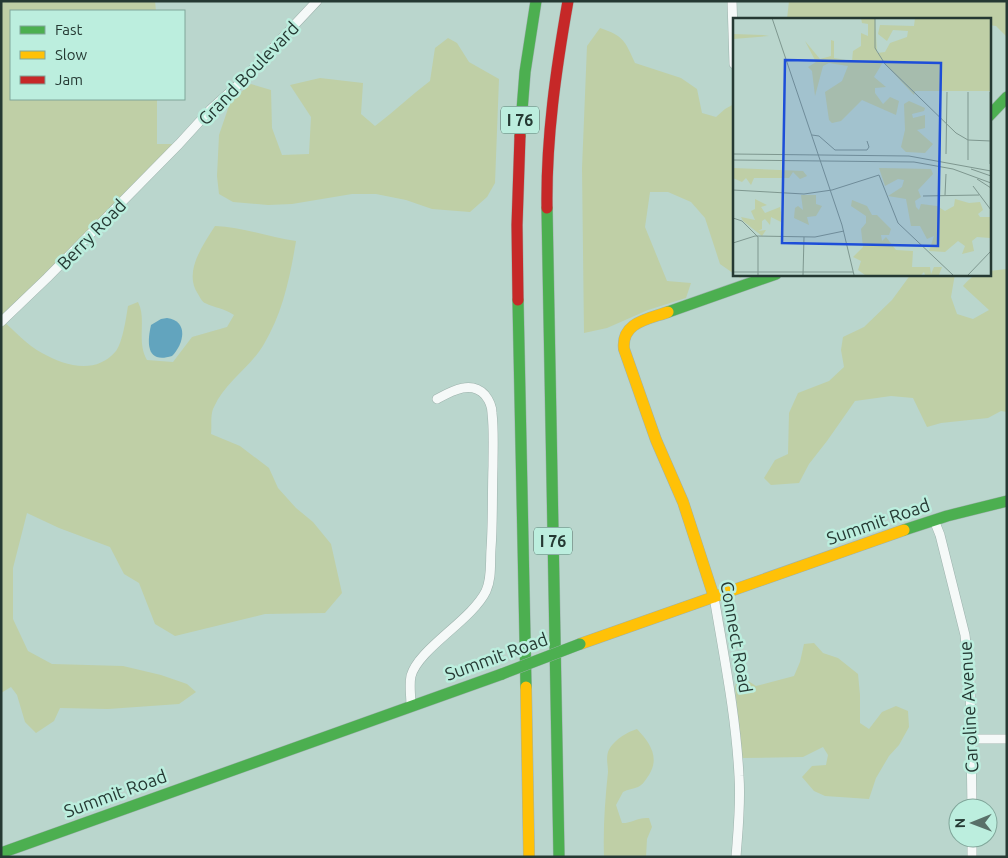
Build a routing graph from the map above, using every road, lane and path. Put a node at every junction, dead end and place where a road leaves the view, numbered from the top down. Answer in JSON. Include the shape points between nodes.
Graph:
{"nodes":[{"id":1,"x":317,"y":1,"type":"edge"},
{"id":2,"x":536,"y":1,"type":"edge"},
{"id":3,"x":568,"y":1,"type":"edge"},
{"id":4,"x":732,"y":1,"type":"edge"},
{"id":5,"x":733,"y":32,"type":"edge"},
{"id":6,"x":1007,"y":97,"type":"edge"},
{"id":7,"x":990,"y":115,"type":"edge"},
{"id":8,"x":179,"y":144,"type":"joint"},
{"id":9,"x":773,"y":275,"type":"edge"},
{"id":10,"x":1,"y":322,"type":"edge"},
{"id":11,"x":437,"y":399,"type":"dead end"},
{"id":12,"x":1007,"y":501,"type":"edge"},
{"id":13,"x":934,"y":520,"type":"junction"},
{"id":14,"x":714,"y":597,"type":"junction"},
{"id":15,"x":411,"y":706,"type":"junction"},
{"id":16,"x":972,"y":739,"type":"junction"},
{"id":17,"x":1007,"y":739,"type":"edge"},
{"id":18,"x":972,"y":798,"type":"edge"},
{"id":19,"x":1,"y":853,"type":"edge"},
{"id":20,"x":529,"y":857,"type":"edge"},
{"id":21,"x":559,"y":857,"type":"edge"},
{"id":22,"x":736,"y":857,"type":"edge"}],
"edges":[{"from":1,"to":8,"type":"street","name":"Grand Boulevard"},
{"from":2,"to":20,"type":"main road","number":"I 76","via":[[521,113],[517,241]]},
{"from":3,"to":21,"type":"main road","number":"I 76","via":[[552,110],[548,194]]},
{"from":4,"to":5,"type":"street"},
{"from":6,"to":7,"type":"main road"},
{"from":8,"to":10,"type":"street","name":"Berry Road"},
{"from":9,"to":14,"type":"main road","name":"Connect Road","via":[[632,325],[625,333],[624,349],[656,440],[683,502]]},
{"from":11,"to":15,"type":"street","via":[[460,388],[471,387],[479,390],[490,402],[493,435],[490,579],[475,608],[415,667],[411,681]]},
{"from":12,"to":13,"type":"main road","name":"Summit Road"},
{"from":13,"to":14,"type":"main road","name":"Summit Road"},
{"from":13,"to":16,"type":"street","name":"Caroline Avenue","via":[[965,636]]},
{"from":14,"to":15,"type":"main road","name":"Summit Road","bridge":true},
{"from":14,"to":22,"type":"street","name":"Connect Road","via":[[739,776]]},
{"from":15,"to":19,"type":"main road","name":"Summit Road"},
{"from":16,"to":17,"type":"street"},
{"from":16,"to":18,"type":"street","name":"Caroline Avenue"}]}
